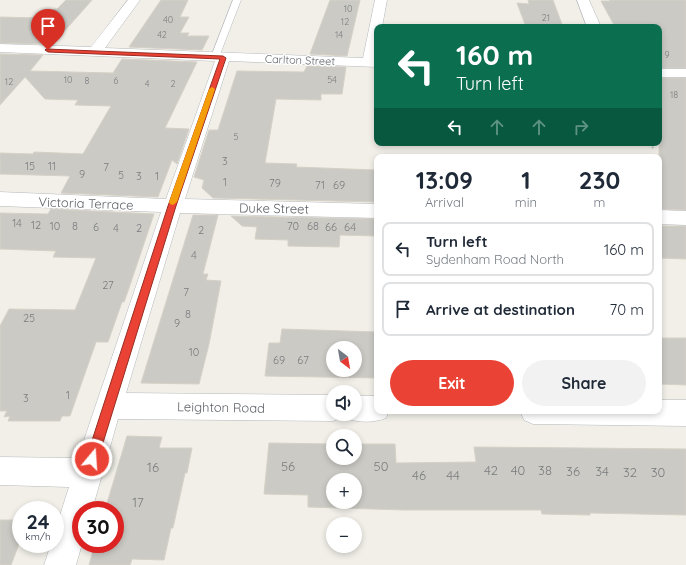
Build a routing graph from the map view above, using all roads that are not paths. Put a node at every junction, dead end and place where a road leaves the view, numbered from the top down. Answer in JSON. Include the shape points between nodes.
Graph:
{"nodes":[{"id":1,"x":134,"y":0,"type":"edge"},
{"id":2,"x":237,"y":0,"type":"edge"},
{"id":3,"x":381,"y":0,"type":"edge"},
{"id":4,"x":583,"y":0,"type":"edge"},
{"id":5,"x":378,"y":24,"type":"edge"},
{"id":6,"x":593,"y":24,"type":"edge"},
{"id":7,"x":0,"y":48,"type":"edge"},
{"id":8,"x":95,"y":52,"type":"junction"},
{"id":9,"x":219,"y":57,"type":"junction"},
{"id":10,"x":373,"y":63,"type":"edge"},
{"id":11,"x":662,"y":73,"type":"edge"},
{"id":12,"x":686,"y":74,"type":"edge"},
{"id":13,"x":0,"y":199,"type":"edge"},
{"id":14,"x":172,"y":206,"type":"junction"},
{"id":15,"x":374,"y":211,"type":"edge"},
{"id":16,"x":662,"y":217,"type":"edge"},
{"id":17,"x":686,"y":218,"type":"edge"},
{"id":18,"x":109,"y":406,"type":"junction"},
{"id":19,"x":326,"y":408,"type":"edge"},
{"id":20,"x":362,"y":409,"type":"edge"},
{"id":21,"x":374,"y":409,"type":"edge"},
{"id":22,"x":662,"y":413,"type":"edge"},
{"id":23,"x":686,"y":413,"type":"edge"},
{"id":24,"x":0,"y":471,"type":"edge"},
{"id":25,"x":88,"y":473,"type":"junction"},
{"id":26,"x":60,"y":565,"type":"edge"}],
"edges":[{"from":1,"to":8,"type":"street"},
{"from":2,"to":9,"type":"lane"},
{"from":3,"to":5,"type":"street"},
{"from":4,"to":6,"type":"street"},
{"from":7,"to":8,"type":"street","name":"Carlton Street"},
{"from":8,"to":9,"type":"street","name":"Carlton Street"},
{"from":9,"to":10,"type":"street","name":"Carlton Street"},
{"from":9,"to":14,"type":"street"},
{"from":11,"to":12,"type":"street"},
{"from":13,"to":14,"type":"street","name":"Victoria Terrace"},
{"from":14,"to":15,"type":"street","name":"Duke Street"},
{"from":14,"to":18,"type":"street"},
{"from":16,"to":17,"type":"street"},
{"from":18,"to":19,"type":"street","name":"Leighton Road"},
{"from":18,"to":25,"type":"street"},
{"from":20,"to":21,"type":"street"},
{"from":22,"to":23,"type":"street"},
{"from":24,"to":25,"type":"street"},
{"from":25,"to":26,"type":"street"}]}
